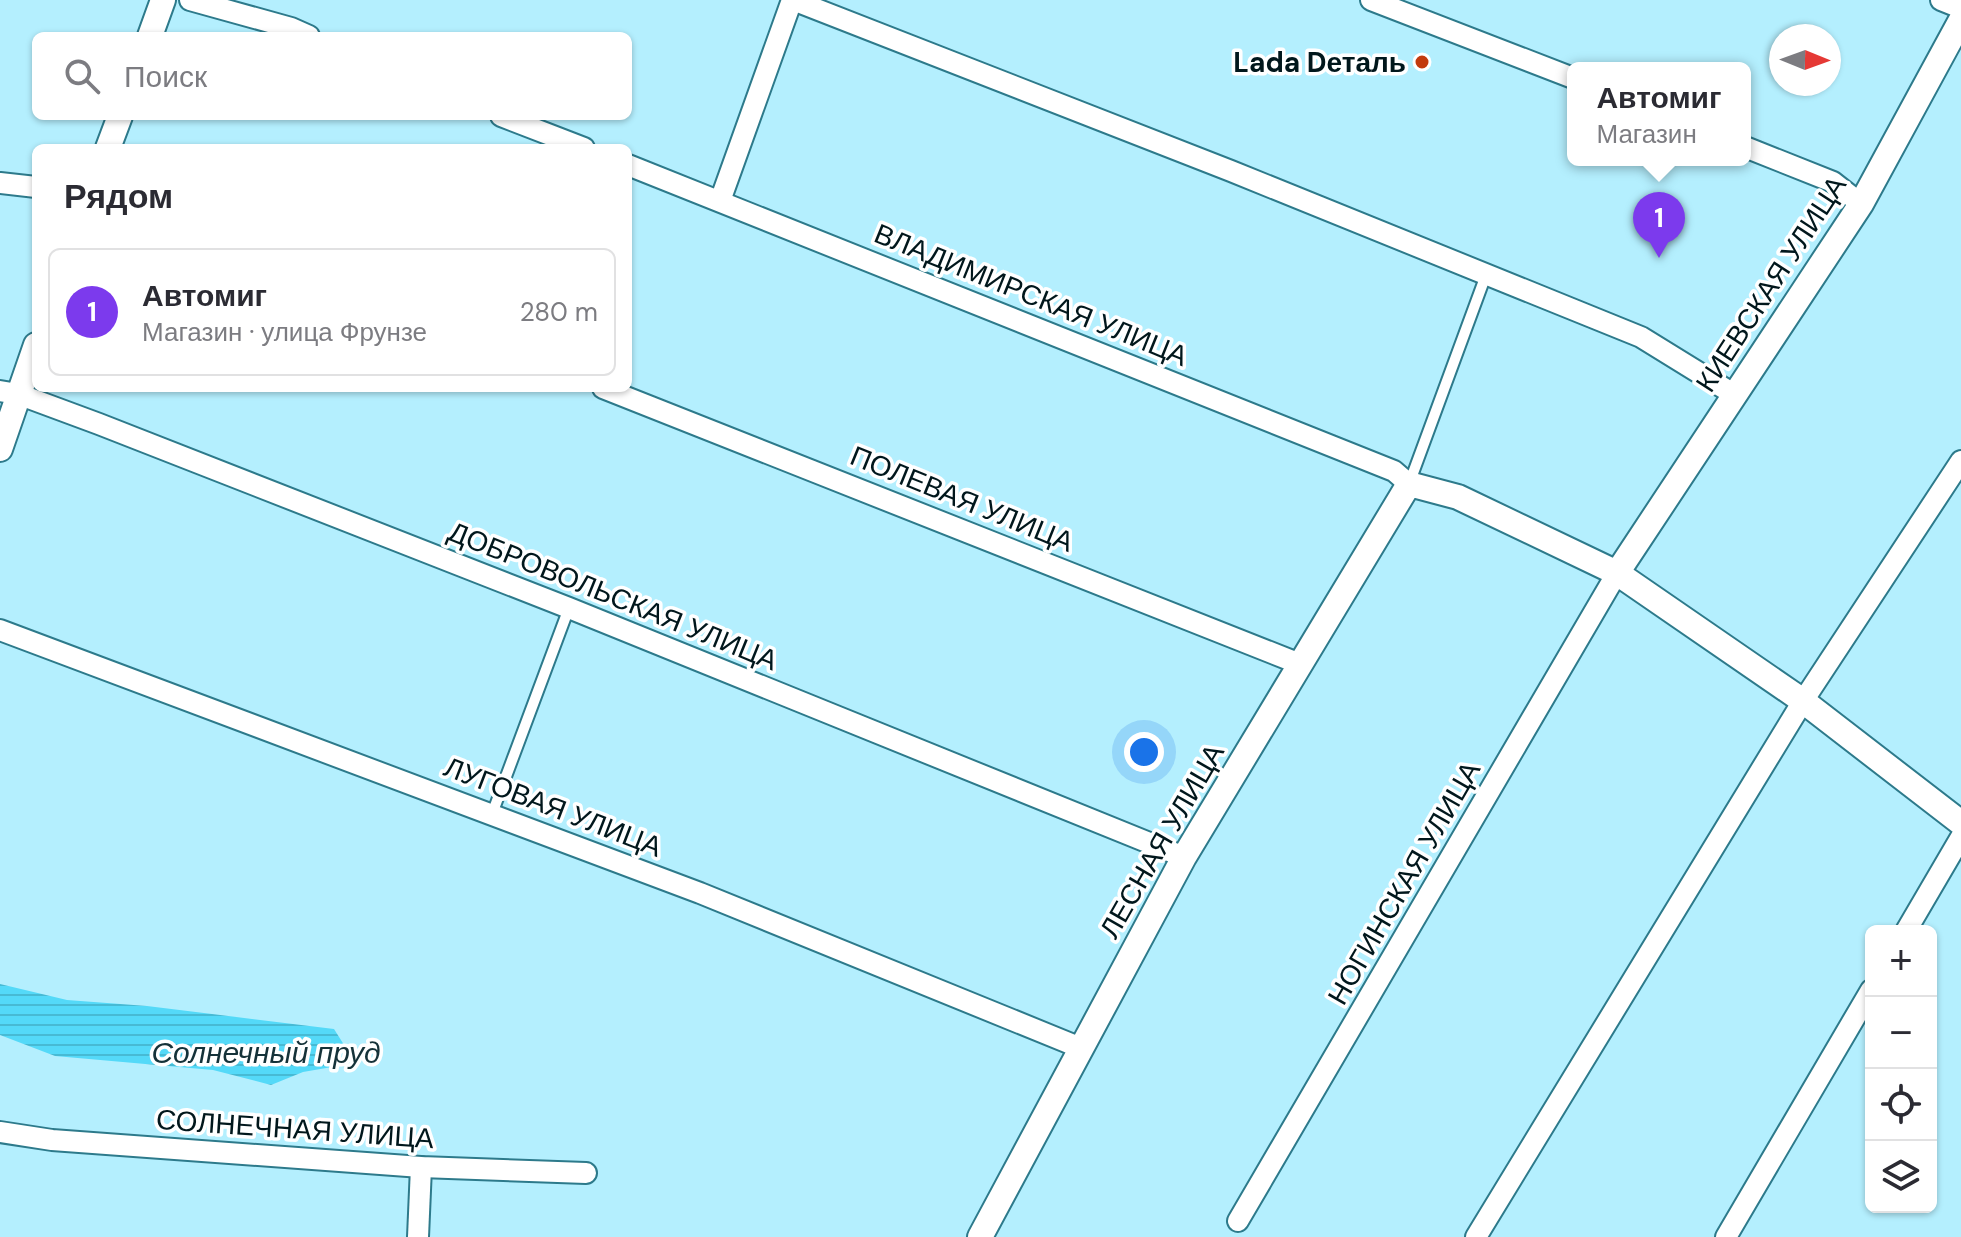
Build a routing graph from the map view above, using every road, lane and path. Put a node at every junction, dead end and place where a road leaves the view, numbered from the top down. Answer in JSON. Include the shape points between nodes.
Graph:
{"nodes":[{"id":1,"x":163,"y":0,"type":"edge"},
{"id":2,"x":190,"y":0,"type":"edge"},
{"id":3,"x":793,"y":0,"type":"edge"},
{"id":4,"x":1371,"y":0,"type":"edge"},
{"id":5,"x":1941,"y":0,"type":"edge"},
{"id":6,"x":1961,"y":8,"type":"edge"},
{"id":7,"x":1961,"y":20,"type":"edge"},
{"id":8,"x":151,"y":32,"type":"edge"},
{"id":9,"x":300,"y":32,"type":"edge"},
{"id":10,"x":1567,"y":76,"type":"edge"},
{"id":11,"x":118,"y":120,"type":"edge"},
{"id":12,"x":511,"y":120,"type":"edge"},
{"id":13,"x":110,"y":144,"type":"edge"},
{"id":14,"x":574,"y":144,"type":"edge"},
{"id":15,"x":1751,"y":149,"type":"edge"},
{"id":16,"x":632,"y":167,"type":"edge"},
{"id":17,"x":0,"y":183,"type":"edge"},
{"id":18,"x":32,"y":187,"type":"edge"},
{"id":19,"x":720,"y":201,"type":"junction"},
{"id":20,"x":1861,"y":204,"type":"junction"},
{"id":21,"x":1486,"y":275,"type":"junction"},
{"id":22,"x":32,"y":352,"type":"edge"},
{"id":23,"x":9,"y":392,"type":"edge"},
{"id":24,"x":613,"y":392,"type":"edge"},
{"id":25,"x":1735,"y":395,"type":"junction"},
{"id":26,"x":0,"y":449,"type":"edge"},
{"id":27,"x":1961,"y":461,"type":"edge"},
{"id":28,"x":1409,"y":484,"type":"junction"},
{"id":29,"x":1617,"y":573,"type":"junction"},
{"id":30,"x":569,"y":608,"type":"junction"},
{"id":31,"x":0,"y":630,"type":"edge"},
{"id":32,"x":1300,"y":664,"type":"junction"},
{"id":33,"x":1803,"y":701,"type":"junction"},
{"id":34,"x":492,"y":814,"type":"junction"},
{"id":35,"x":1961,"y":823,"type":"edge"},
{"id":36,"x":1961,"y":837,"type":"edge"},
{"id":37,"x":1184,"y":857,"type":"junction"},
{"id":38,"x":1910,"y":925,"type":"edge"},
{"id":39,"x":1867,"y":997,"type":"edge"},
{"id":40,"x":1081,"y":1048,"type":"junction"},
{"id":41,"x":0,"y":1132,"type":"edge"},
{"id":42,"x":421,"y":1167,"type":"junction"},
{"id":43,"x":586,"y":1173,"type":"dead end"},
{"id":44,"x":1238,"y":1221,"type":"dead end"},
{"id":45,"x":980,"y":1236,"type":"edge"},
{"id":46,"x":418,"y":1237,"type":"edge"},
{"id":47,"x":1476,"y":1237,"type":"edge"},
{"id":48,"x":1726,"y":1237,"type":"edge"}],
"edges":[{"from":1,"to":8,"type":"street"},
{"from":2,"to":9,"type":"street"},
{"from":3,"to":19,"type":"street"},
{"from":3,"to":21,"type":"street"},
{"from":4,"to":10,"type":"street"},
{"from":5,"to":6,"type":"street"},
{"from":7,"to":20,"type":"street","name":"КИЕВСКАЯ УЛИЦА"},
{"from":11,"to":13,"type":"street"},
{"from":12,"to":14,"type":"street"},
{"from":15,"to":20,"type":"street","via":[[1833,182]]},
{"from":16,"to":19,"type":"street","name":"ВЛАДИМИРСКАЯ УЛИЦА"},
{"from":17,"to":18,"type":"street"},
{"from":19,"to":28,"type":"street","name":"ВЛАДИМИРСКАЯ УЛИЦА","via":[[1394,471]]},
{"from":20,"to":25,"type":"street","name":"КИЕВСКАЯ УЛИЦА"},
{"from":21,"to":25,"type":"street","via":[[1641,337]]},
{"from":21,"to":28,"type":"lane"},
{"from":22,"to":23,"type":"street"},
{"from":23,"to":26,"type":"street"},
{"from":23,"to":30,"type":"street","name":"ДОБРОВОЛЬСКАЯ УЛИЦА"},
{"from":24,"to":32,"type":"street","name":"ПОЛЕВАЯ УЛИЦА"},
{"from":25,"to":29,"type":"street","name":"КИЕВСКАЯ УЛИЦА"},
{"from":27,"to":33,"type":"street"},
{"from":28,"to":29,"type":"street","via":[[1458,497]]},
{"from":28,"to":32,"type":"street","name":"ЛЕСНАЯ УЛИЦА"},
{"from":29,"to":33,"type":"street"},
{"from":29,"to":44,"type":"street","name":"НОГИНСКАЯ УЛИЦА"},
{"from":30,"to":34,"type":"lane"},
{"from":30,"to":37,"type":"street","name":"ДОБРОВОЛЬСКАЯ УЛИЦА"},
{"from":31,"to":34,"type":"street","name":"ЛУГОВАЯ УЛИЦА"},
{"from":32,"to":37,"type":"street","name":"ЛЕСНАЯ УЛИЦА"},
{"from":33,"to":35,"type":"street"},
{"from":33,"to":47,"type":"street"},
{"from":34,"to":40,"type":"street","name":"ЛУГОВАЯ УЛИЦА"},
{"from":36,"to":38,"type":"street"},
{"from":37,"to":40,"type":"street","name":"ЛЕСНАЯ УЛИЦА"},
{"from":39,"to":48,"type":"street"},
{"from":40,"to":45,"type":"street","name":"ЛЕСНАЯ УЛИЦА"},
{"from":41,"to":42,"type":"street","name":"СОЛНЕЧНАЯ УЛИЦА"},
{"from":42,"to":43,"type":"street","name":"СОЛНЕЧНАЯ УЛИЦА"},
{"from":42,"to":46,"type":"street"}]}
